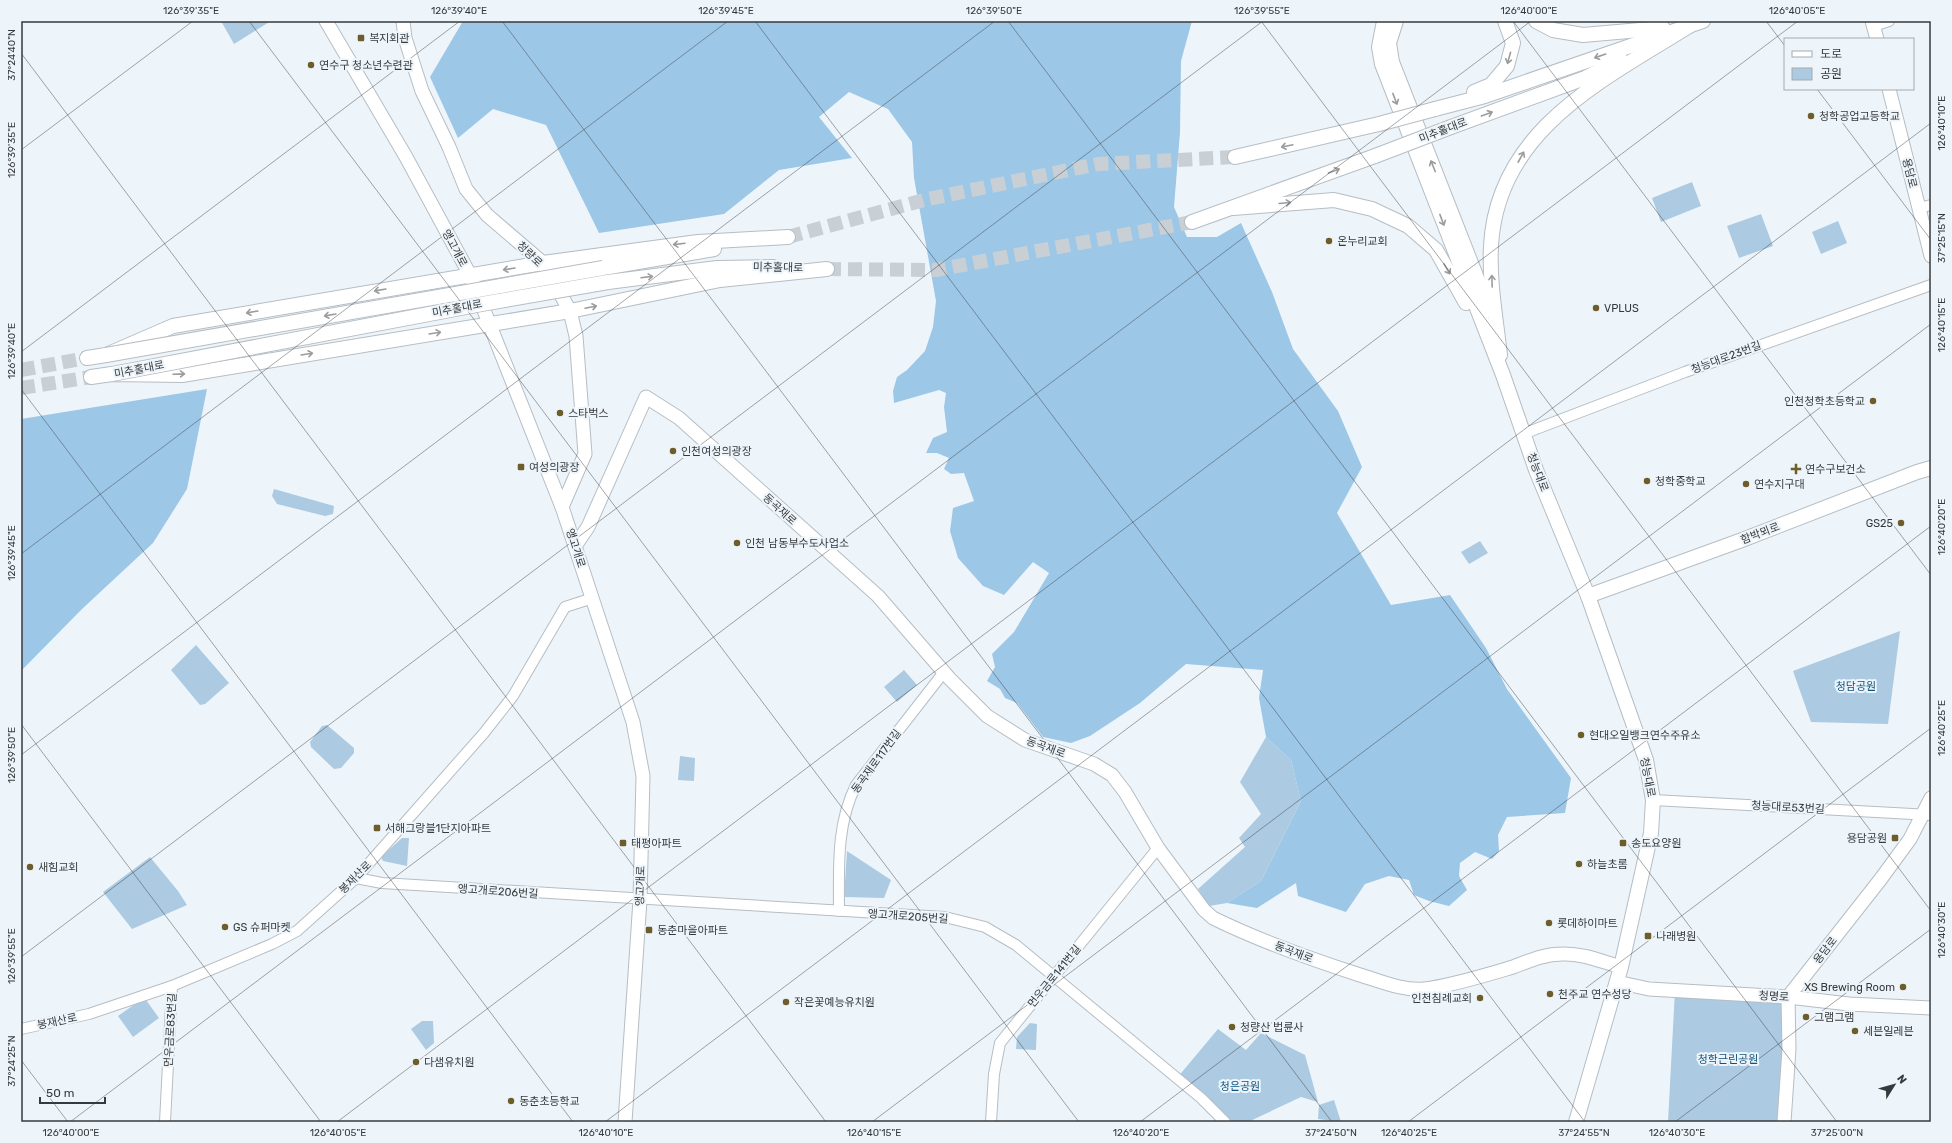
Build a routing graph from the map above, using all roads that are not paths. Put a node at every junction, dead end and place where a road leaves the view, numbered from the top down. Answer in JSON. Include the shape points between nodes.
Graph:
{"nodes":[{"id":1,"x":326,"y":21,"type":"edge"},
{"id":2,"x":402,"y":21,"type":"edge"},
{"id":3,"x":1384,"y":21,"type":"edge"},
{"id":4,"x":1396,"y":21,"type":"edge"},
{"id":5,"x":1505,"y":21,"type":"edge"},
{"id":6,"x":1536,"y":21,"type":"edge"},
{"id":7,"x":1703,"y":21,"type":"edge"},
{"id":8,"x":1889,"y":21,"type":"edge"},
{"id":9,"x":1689,"y":26,"type":"junction"},
{"id":10,"x":1874,"y":29,"type":"edge"},
{"id":11,"x":1889,"y":90,"type":"edge"},
{"id":12,"x":1435,"y":109,"type":"junction"},
{"id":13,"x":1235,"y":157,"type":"tunnel mouth"},
{"id":14,"x":1925,"y":207,"type":"edge"},
{"id":15,"x":1233,"y":208,"type":"junction"},
{"id":16,"x":1192,"y":222,"type":"tunnel mouth"},
{"id":17,"x":1931,"y":256,"type":"edge"},
{"id":18,"x":543,"y":263,"type":"junction"},
{"id":19,"x":470,"y":275,"type":"junction"},
{"id":20,"x":1931,"y":285,"type":"edge"},
{"id":21,"x":570,"y":311,"type":"junction"},
{"id":22,"x":490,"y":324,"type":"junction"},
{"id":23,"x":106,"y":355,"type":"junction"},
{"id":24,"x":87,"y":358,"type":"tunnel mouth"},
{"id":25,"x":112,"y":374,"type":"junction"},
{"id":26,"x":1503,"y":375,"type":"junction"},
{"id":27,"x":91,"y":377,"type":"tunnel mouth"},
{"id":28,"x":1523,"y":434,"type":"junction"},
{"id":29,"x":1931,"y":468,"type":"edge"},
{"id":30,"x":562,"y":507,"type":"junction"},
{"id":31,"x":575,"y":546,"type":"junction"},
{"id":32,"x":1588,"y":596,"type":"junction"},
{"id":33,"x":593,"y":598,"type":"junction"},
{"id":34,"x":944,"y":672,"type":"junction"},
{"id":35,"x":1931,"y":798,"type":"edge"},
{"id":36,"x":1653,"y":800,"type":"junction"},
{"id":37,"x":1927,"y":815,"type":"edge"},
{"id":38,"x":1158,"y":848,"type":"junction"},
{"id":39,"x":356,"y":878,"type":"junction"},
{"id":40,"x":640,"y":900,"type":"junction"},
{"id":41,"x":839,"y":911,"type":"junction"},
{"id":42,"x":1621,"y":967,"type":"junction"},
{"id":43,"x":1053,"y":976,"type":"junction"},
{"id":44,"x":1617,"y":982,"type":"junction"},
{"id":45,"x":172,"y":986,"type":"junction"},
{"id":46,"x":1788,"y":997,"type":"junction"},
{"id":47,"x":1931,"y":1008,"type":"edge"},
{"id":48,"x":21,"y":1029,"type":"edge"},
{"id":49,"x":165,"y":1122,"type":"edge"},
{"id":50,"x":626,"y":1122,"type":"edge"},
{"id":51,"x":991,"y":1122,"type":"edge"},
{"id":52,"x":1225,"y":1122,"type":"edge"},
{"id":53,"x":1576,"y":1122,"type":"edge"},
{"id":54,"x":1784,"y":1122,"type":"edge"}],
"edges":[{"from":1,"to":19,"type":"street","name":"앵고개로","via":[[406,157]]},
{"from":2,"to":18,"type":"street","name":"청량로","via":[[422,91],[466,190],[487,215]]},
{"from":3,"to":26,"type":"main road","one_way":true,"via":[[1379,47],[1382,64]]},
{"from":26,"to":4,"type":"main road","one_way":true,"via":[[1482,292],[1392,62],[1389,43]]},
{"from":5,"to":12,"type":"main road","one_way":true,"via":[[1513,43],[1507,66],[1490,85]]},
{"from":6,"to":9,"type":"main road","via":[[1553,30],[1583,35]]},
{"from":7,"to":9,"type":"main road","name":"미추홀대로"},
{"from":8,"to":10,"type":"street"},
{"from":9,"to":12,"type":"main road","name":"미추홀대로","one_way":true,"via":[[1485,96]]},
{"from":15,"to":9,"type":"main road","name":"미추홀대로","one_way":true,"bridge":true,"via":[[1585,78]]},
{"from":26,"to":9,"type":"main road","one_way":true,"via":[[1492,296],[1490,246],[1498,200],[1522,152],[1570,103]]},
{"from":11,"to":14,"type":"street","name":"용담로"},
{"from":12,"to":13,"type":"main road","name":"미추홀대로","one_way":true,"bridge":true},
{"from":14,"to":17,"type":"street","name":"용담로"},
{"from":15,"to":16,"type":"main road","name":"미추홀대로"},
{"from":15,"to":26,"type":"main road","one_way":true,"via":[[1334,200],[1372,209],[1408,226],[1436,250],[1483,332]]},
{"from":18,"to":19,"type":"main road","one_way":true},
{"from":18,"to":21,"type":"street","name":"청량로"},
{"from":18,"to":23,"type":"main road","name":"미추홀대로","bridge":true,"via":[[698,242],[788,237]]},
{"from":19,"to":22,"type":"street","name":"앵고개로"},
{"from":19,"to":23,"type":"main road","one_way":true,"via":[[173,326]]},
{"from":20,"to":28,"type":"street","name":"청능대로23번길","via":[[1813,325]]},
{"from":21,"to":22,"type":"main road"},
{"from":21,"to":25,"type":"main road","name":"미추홀대로","bridge":true,"via":[[720,280],[827,268],[741,266],[608,282]]},
{"from":21,"to":30,"type":"street","name":"청량로","via":[[576,336],[585,454]]},
{"from":25,"to":22,"type":"main road","one_way":true,"via":[[182,375]]},
{"from":22,"to":30,"type":"street","name":"앵고개로"},
{"from":23,"to":24,"type":"main road","name":"미추홀대로"},
{"from":25,"to":27,"type":"main road","name":"미추홀대로"},
{"from":26,"to":28,"type":"main road","name":"청능대로"},
{"from":28,"to":32,"type":"main road","name":"청능대로"},
{"from":29,"to":32,"type":"main road","name":"함박뫼로"},
{"from":30,"to":31,"type":"street","name":"앵고개로"},
{"from":31,"to":33,"type":"street","name":"앵고개로"},
{"from":31,"to":34,"type":"street","name":"동곡재로","via":[[588,527],[646,397],[679,418],[878,596]]},
{"from":32,"to":36,"type":"main road","name":"청능대로","via":[[1646,760]]},
{"from":33,"to":39,"type":"street","name":"봉재산로","via":[[565,608],[513,696],[484,733]]},
{"from":33,"to":40,"type":"street","name":"앵고개로","via":[[633,722],[643,776]]},
{"from":34,"to":38,"type":"street","name":"동곡재로","via":[[987,716],[1025,740],[1094,764],[1112,774]]},
{"from":34,"to":41,"type":"street","name":"동곡재로117번길","via":[[856,785],[848,801],[839,840]]},
{"from":35,"to":37,"type":"street","name":"용담로"},
{"from":36,"to":37,"type":"street","name":"청능대로53번길"},
{"from":36,"to":42,"type":"main road","name":"청능대로","via":[[1651,832]]},
{"from":37,"to":46,"type":"street","name":"용담로","via":[[1880,880]]},
{"from":38,"to":42,"type":"street","name":"동곡재로","via":[[1204,910],[1213,918],[1278,946],[1390,985],[1424,989],[1540,957],[1563,954],[1578,955]]},
{"from":38,"to":43,"type":"street","name":"먼우금로141번길"},
{"from":39,"to":40,"type":"street","name":"앵고개로206번길","via":[[382,884]]},
{"from":39,"to":45,"type":"street","name":"봉재산로","via":[[297,931]]},
{"from":40,"to":41,"type":"street","name":"앵고개로205번길"},
{"from":40,"to":50,"type":"street","name":"앵고개로"},
{"from":41,"to":43,"type":"street","name":"앵고개로205번길","via":[[945,917],[985,927],[1016,945]]},
{"from":42,"to":44,"type":"main road","name":"청능대로"},
{"from":43,"to":51,"type":"street","name":"먼우금로141번길","via":[[1000,1043],[994,1074]]},
{"from":43,"to":52,"type":"street","name":"앵고개로205번길","via":[[1201,1098]]},
{"from":44,"to":46,"type":"street","name":"청명로","via":[[1649,989]]},
{"from":44,"to":53,"type":"main road","name":"청능대로"},
{"from":45,"to":48,"type":"street","name":"봉재산로","via":[[89,1014]]},
{"from":45,"to":49,"type":"street","name":"먼우금로83번길"},
{"from":46,"to":47,"type":"street","name":"청명로","via":[[1849,1004]]},
{"from":46,"to":54,"type":"street"}]}
